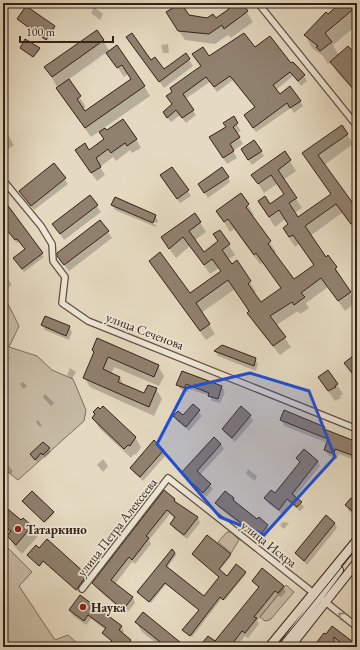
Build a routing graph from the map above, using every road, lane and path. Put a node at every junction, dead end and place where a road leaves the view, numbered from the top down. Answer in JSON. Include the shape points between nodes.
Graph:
{"nodes":[{"id":1,"x":258,"y":3,"type":"edge"},
{"id":2,"x":357,"y":126,"type":"edge"},
{"id":3,"x":3,"y":180,"type":"edge"},
{"id":4,"x":357,"y":429,"type":"edge"},
{"id":5,"x":168,"y":478,"type":"joint"},
{"id":6,"x":357,"y":540,"type":"edge"},
{"id":7,"x":357,"y":546,"type":"edge"},
{"id":8,"x":357,"y":560,"type":"edge"},
{"id":9,"x":82,"y":589,"type":"dead end"},
{"id":10,"x":319,"y":598,"type":"junction"},
{"id":11,"x":357,"y":627,"type":"edge"},
{"id":12,"x":269,"y":647,"type":"edge"},
{"id":13,"x":282,"y":647,"type":"edge"},
{"id":14,"x":290,"y":647,"type":"edge"}],
"edges":[{"from":1,"to":2,"type":"street"},
{"from":3,"to":4,"type":"street","name":"улица Сеченова","via":[[41,226],[52,244],[54,261],[65,277],[62,303],[88,321]]},
{"from":5,"to":9,"type":"street","name":"улица Петра Алексеева"},
{"from":5,"to":10,"type":"street","name":"улица Искра"},
{"from":6,"to":10,"type":"main road"},
{"from":7,"to":10,"type":"main road"},
{"from":8,"to":10,"type":"main road"},
{"from":11,"to":10,"type":"street","name":"улица Искра","one_way":true},
{"from":10,"to":12,"type":"main road"},
{"from":10,"to":13,"type":"main road"},
{"from":10,"to":14,"type":"main road"}]}
